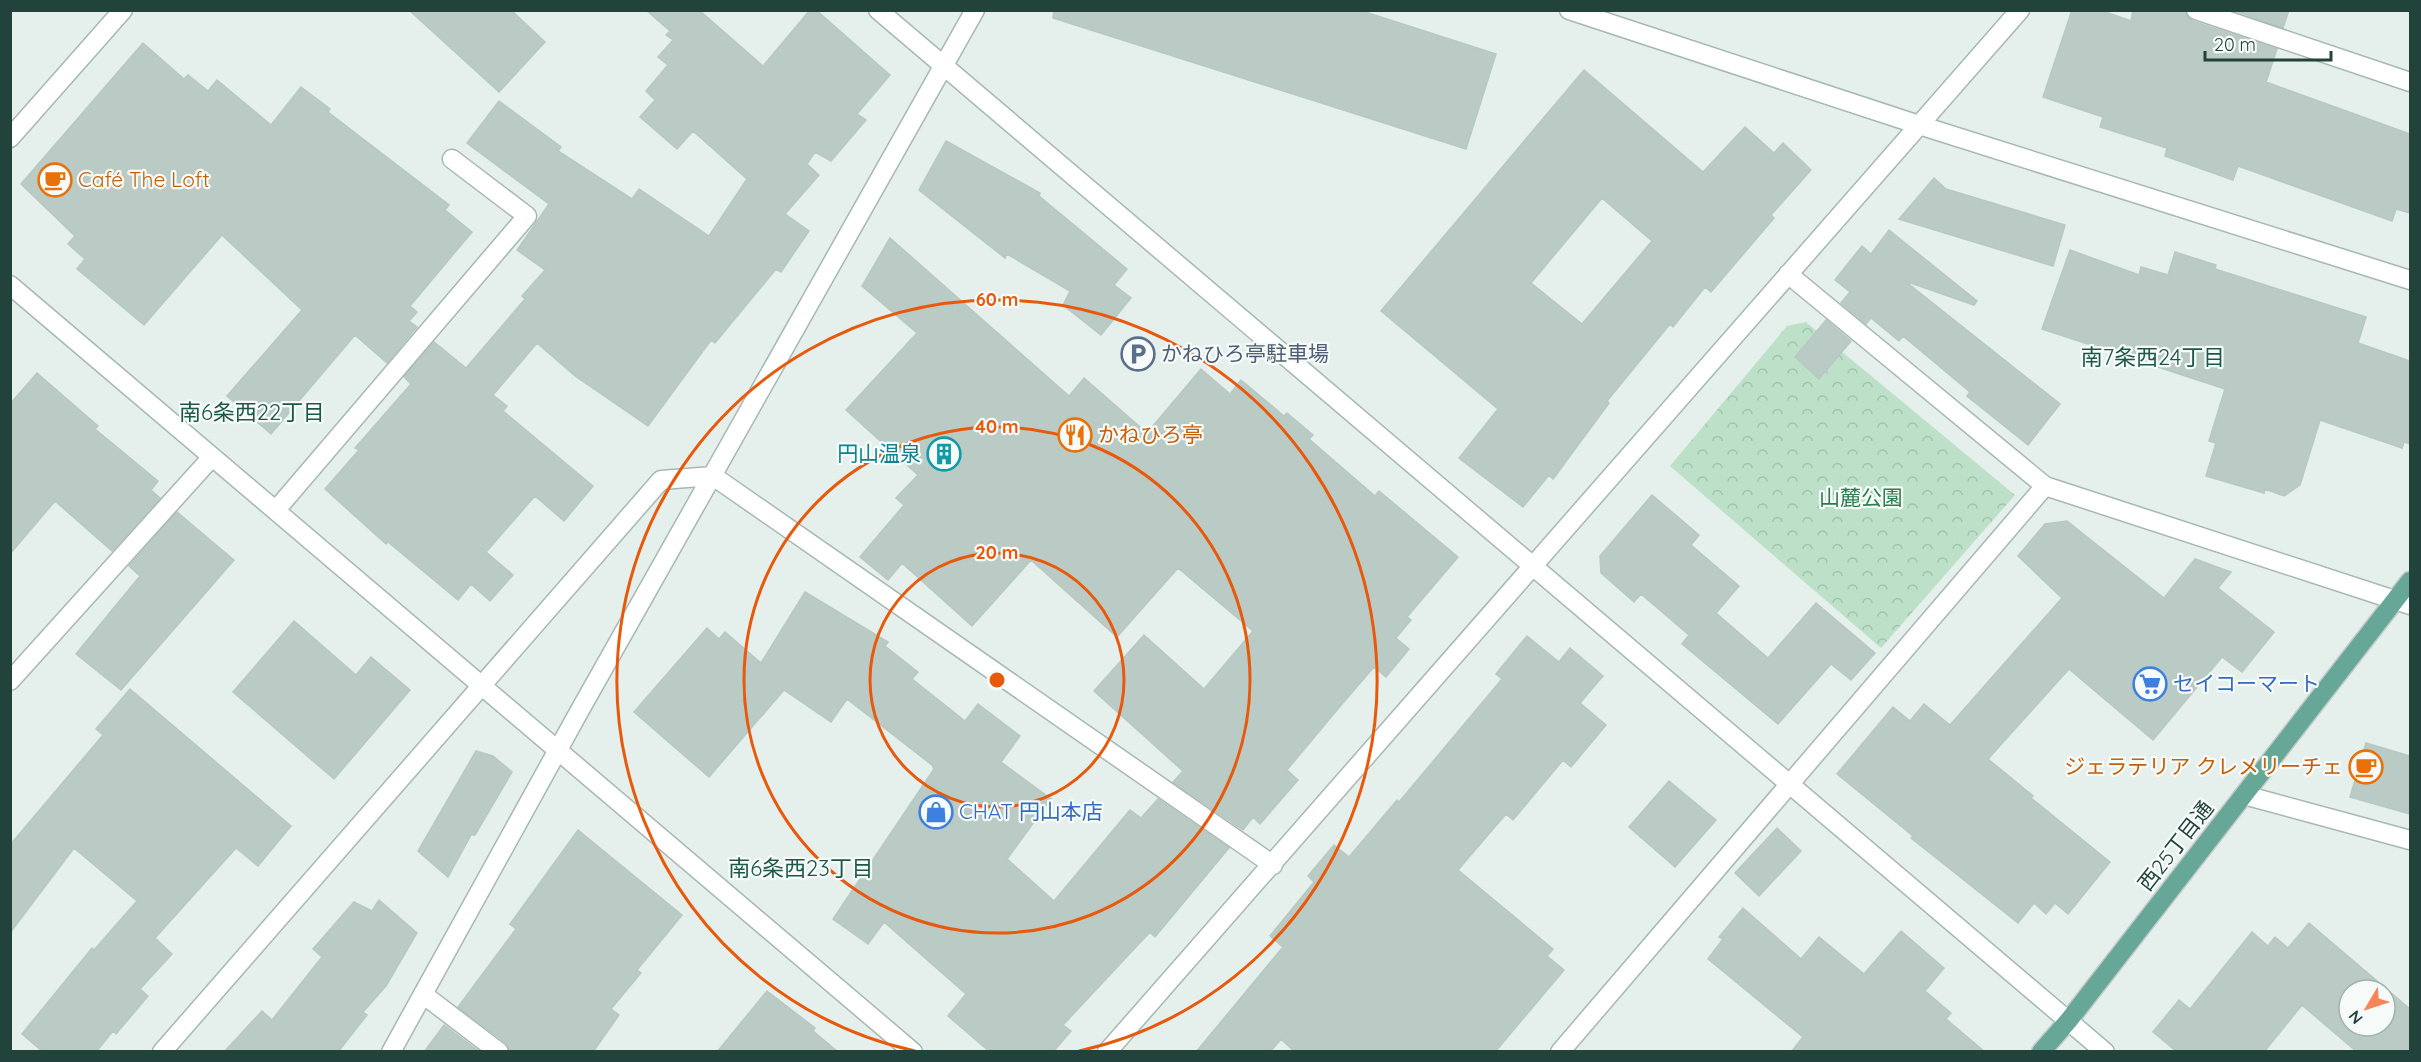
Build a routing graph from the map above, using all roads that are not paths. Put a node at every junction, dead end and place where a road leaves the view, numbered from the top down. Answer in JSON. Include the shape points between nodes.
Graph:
{"nodes":[{"id":1,"x":123,"y":10,"type":"edge"},
{"id":2,"x":878,"y":10,"type":"edge"},
{"id":3,"x":975,"y":10,"type":"edge"},
{"id":4,"x":1569,"y":10,"type":"edge"},
{"id":5,"x":2020,"y":10,"type":"edge"},
{"id":6,"x":2196,"y":10,"type":"edge"},
{"id":7,"x":944,"y":67,"type":"junction"},
{"id":8,"x":2410,"y":82,"type":"edge"},
{"id":9,"x":1919,"y":125,"type":"junction"},
{"id":10,"x":10,"y":138,"type":"edge"},
{"id":11,"x":452,"y":159,"type":"dead end"},
{"id":12,"x":1788,"y":274,"type":"junction"},
{"id":13,"x":2410,"y":280,"type":"edge"},
{"id":14,"x":10,"y":285,"type":"edge"},
{"id":15,"x":212,"y":457,"type":"junction"},
{"id":16,"x":713,"y":476,"type":"junction"},
{"id":17,"x":2045,"y":486,"type":"junction"},
{"id":18,"x":276,"y":510,"type":"junction"},
{"id":19,"x":1533,"y":567,"type":"junction"},
{"id":20,"x":2410,"y":581,"type":"edge"},
{"id":21,"x":2403,"y":602,"type":"edge"},
{"id":22,"x":10,"y":681,"type":"edge"},
{"id":23,"x":481,"y":686,"type":"junction"},
{"id":24,"x":558,"y":750,"type":"junction"},
{"id":25,"x":1790,"y":784,"type":"junction"},
{"id":26,"x":2244,"y":795,"type":"junction"},
{"id":27,"x":2410,"y":840,"type":"edge"},
{"id":28,"x":1273,"y":865,"type":"junction"},
{"id":29,"x":424,"y":995,"type":"junction"},
{"id":30,"x":2069,"y":1020,"type":"junction"},
{"id":31,"x":162,"y":1052,"type":"edge"},
{"id":32,"x":391,"y":1052,"type":"edge"},
{"id":33,"x":499,"y":1052,"type":"edge"},
{"id":34,"x":913,"y":1052,"type":"edge"},
{"id":35,"x":1107,"y":1052,"type":"edge"},
{"id":36,"x":1560,"y":1052,"type":"edge"},
{"id":37,"x":2041,"y":1052,"type":"edge"},
{"id":38,"x":2105,"y":1052,"type":"edge"}],
"edges":[{"from":1,"to":10,"type":"street"},
{"from":2,"to":7,"type":"street"},
{"from":3,"to":7,"type":"street"},
{"from":4,"to":9,"type":"street"},
{"from":5,"to":9,"type":"street"},
{"from":6,"to":8,"type":"street"},
{"from":7,"to":16,"type":"street"},
{"from":7,"to":19,"type":"street"},
{"from":9,"to":12,"type":"street"},
{"from":9,"to":13,"type":"street"},
{"from":11,"to":18,"type":"street","via":[[527,216]]},
{"from":12,"to":17,"type":"street"},
{"from":12,"to":19,"type":"street"},
{"from":14,"to":15,"type":"street"},
{"from":15,"to":18,"type":"street"},
{"from":15,"to":22,"type":"street"},
{"from":16,"to":23,"type":"street","via":[[661,480]]},
{"from":16,"to":24,"type":"street"},
{"from":16,"to":28,"type":"street"},
{"from":17,"to":21,"type":"street"},
{"from":17,"to":25,"type":"street"},
{"from":18,"to":23,"type":"street"},
{"from":19,"to":25,"type":"street"},
{"from":19,"to":28,"type":"street"},
{"from":20,"to":21,"type":"main road","name":"西25丁目通"},
{"from":21,"to":26,"type":"main road","name":"西25丁目通"},
{"from":23,"to":24,"type":"street"},
{"from":23,"to":31,"type":"street"},
{"from":24,"to":29,"type":"street"},
{"from":24,"to":34,"type":"street"},
{"from":25,"to":30,"type":"street"},
{"from":25,"to":36,"type":"street"},
{"from":26,"to":27,"type":"street"},
{"from":26,"to":30,"type":"main road","name":"西25丁目通"},
{"from":28,"to":35,"type":"street"},
{"from":29,"to":32,"type":"street"},
{"from":29,"to":33,"type":"street"},
{"from":30,"to":37,"type":"main road","name":"西25丁目通"},
{"from":30,"to":38,"type":"street"}]}
